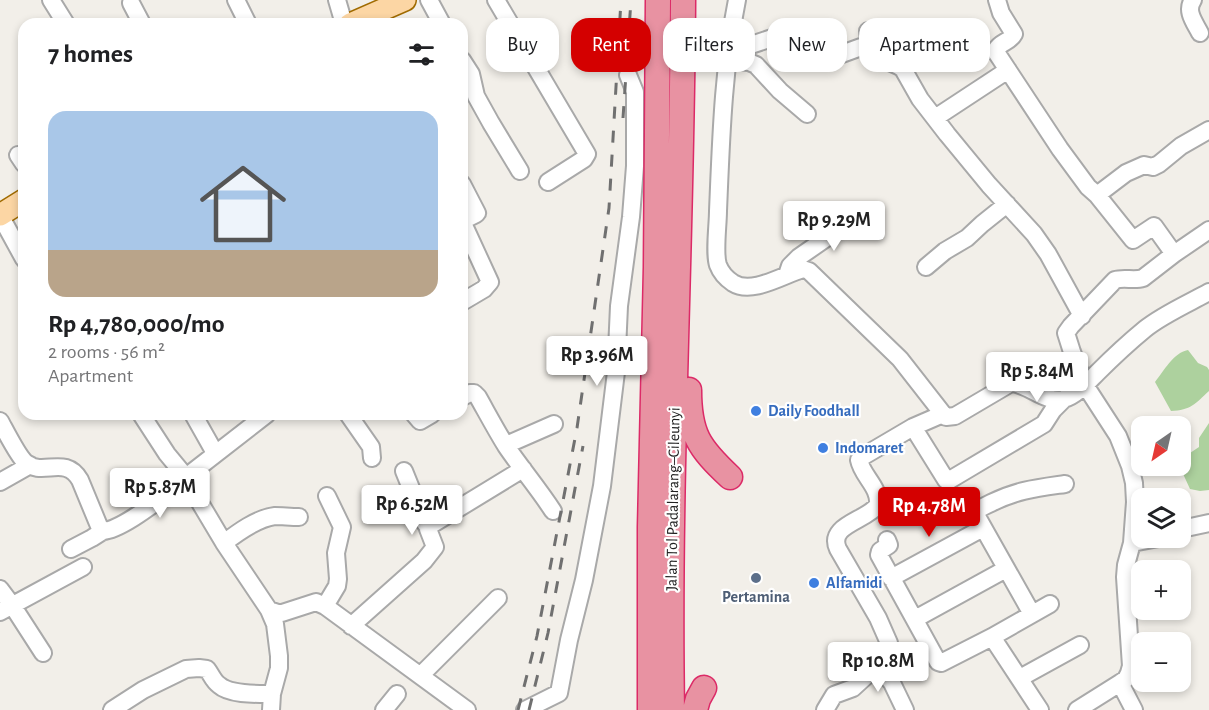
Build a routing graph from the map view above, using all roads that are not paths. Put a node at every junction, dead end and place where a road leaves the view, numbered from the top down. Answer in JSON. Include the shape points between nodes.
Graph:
{"nodes":[{"id":1,"x":51,"y":0,"type":"edge"},
{"id":2,"x":236,"y":0,"type":"edge"},
{"id":3,"x":337,"y":0,"type":"edge"},
{"id":4,"x":405,"y":0,"type":"edge"},
{"id":5,"x":429,"y":0,"type":"edge"},
{"id":6,"x":496,"y":0,"type":"edge"},
{"id":7,"x":658,"y":0,"type":"edge"},
{"id":8,"x":684,"y":0,"type":"edge"},
{"id":9,"x":737,"y":0,"type":"edge"},
{"id":10,"x":997,"y":0,"type":"edge"},
{"id":11,"x":1192,"y":0,"type":"edge"},
{"id":12,"x":131,"y":3,"type":"dead end"},
{"id":13,"x":62,"y":18,"type":"edge"},
{"id":14,"x":139,"y":18,"type":"edge"},
{"id":15,"x":245,"y":18,"type":"edge"},
{"id":16,"x":342,"y":18,"type":"edge"},
{"id":17,"x":364,"y":18,"type":"edge"},
{"id":18,"x":439,"y":18,"type":"edge"},
{"id":19,"x":734,"y":18,"type":"edge"},
{"id":20,"x":1200,"y":33,"type":"dead end"},
{"id":21,"x":755,"y":65,"type":"edge"},
{"id":22,"x":468,"y":70,"type":"edge"},
{"id":23,"x":1008,"y":70,"type":"junction"},
{"id":24,"x":727,"y":72,"type":"edge"},
{"id":25,"x":905,"y":72,"type":"edge"},
{"id":26,"x":628,"y":75,"type":"dead end"},
{"id":27,"x":807,"y":114,"type":"dead end"},
{"id":28,"x":935,"y":118,"type":"junction"},
{"id":29,"x":1209,"y":130,"type":"edge"},
{"id":30,"x":520,"y":171,"type":"dead end"},
{"id":31,"x":548,"y":182,"type":"dead end"},
{"id":32,"x":1097,"y":195,"type":"junction"},
{"id":33,"x":468,"y":196,"type":"edge"},
{"id":34,"x":18,"y":204,"type":"edge"},
{"id":35,"x":1007,"y":204,"type":"junction"},
{"id":36,"x":861,"y":214,"type":"dead end"},
{"id":37,"x":0,"y":215,"type":"edge"},
{"id":38,"x":468,"y":218,"type":"edge"},
{"id":39,"x":679,"y":230,"type":"junction"},
{"id":40,"x":1209,"y":230,"type":"edge"},
{"id":41,"x":468,"y":235,"type":"edge"},
{"id":42,"x":18,"y":248,"type":"edge"},
{"id":43,"x":1174,"y":254,"type":"junction"},
{"id":44,"x":927,"y":267,"type":"dead end"},
{"id":45,"x":787,"y":274,"type":"junction"},
{"id":46,"x":1209,"y":292,"type":"edge"},
{"id":47,"x":468,"y":298,"type":"edge"},
{"id":48,"x":1082,"y":316,"type":"junction"},
{"id":49,"x":1085,"y":385,"type":"junction"},
{"id":50,"x":468,"y":394,"type":"edge"},
{"id":51,"x":1065,"y":398,"type":"junction"},
{"id":52,"x":943,"y":414,"type":"junction"},
{"id":53,"x":145,"y":420,"type":"edge"},
{"id":54,"x":196,"y":420,"type":"edge"},
{"id":55,"x":259,"y":420,"type":"edge"},
{"id":56,"x":352,"y":420,"type":"edge"},
{"id":57,"x":0,"y":421,"type":"edge"},
{"id":58,"x":554,"y":424,"type":"dead end"},
{"id":59,"x":913,"y":427,"type":"junction"},
{"id":60,"x":506,"y":445,"type":"junction"},
{"id":61,"x":215,"y":453,"type":"junction"},
{"id":62,"x":372,"y":458,"type":"dead end"},
{"id":63,"x":30,"y":465,"type":"junction"},
{"id":64,"x":523,"y":469,"type":"junction"},
{"id":65,"x":404,"y":471,"type":"dead end"},
{"id":66,"x":730,"y":477,"type":"dead end"},
{"id":67,"x":185,"y":481,"type":"junction"},
{"id":68,"x":0,"y":482,"type":"edge"},
{"id":69,"x":1065,"y":484,"type":"dead end"},
{"id":70,"x":1134,"y":488,"type":"edge"},
{"id":71,"x":327,"y":496,"type":"dead end"},
{"id":72,"x":553,"y":511,"type":"dead end"},
{"id":73,"x":298,"y":517,"type":"dead end"},
{"id":74,"x":1209,"y":523,"type":"edge"},
{"id":75,"x":428,"y":527,"type":"junction"},
{"id":76,"x":1191,"y":527,"type":"edge"},
{"id":77,"x":983,"y":528,"type":"junction"},
{"id":78,"x":103,"y":531,"type":"junction"},
{"id":79,"x":1209,"y":533,"type":"edge"},
{"id":80,"x":1191,"y":536,"type":"edge"},
{"id":81,"x":887,"y":540,"type":"dead end"},
{"id":82,"x":224,"y":543,"type":"junction"},
{"id":83,"x":1131,"y":547,"type":"edge"},
{"id":84,"x":71,"y":549,"type":"dead end"},
{"id":85,"x":83,"y":567,"type":"dead end"},
{"id":86,"x":1006,"y":570,"type":"junction"},
{"id":87,"x":891,"y":578,"type":"junction"},
{"id":88,"x":0,"y":589,"type":"edge"},
{"id":89,"x":498,"y":598,"type":"dead end"},
{"id":90,"x":1050,"y":604,"type":"dead end"},
{"id":91,"x":325,"y":606,"type":"junction"},
{"id":92,"x":6,"y":608,"type":"edge"},
{"id":93,"x":269,"y":610,"type":"junction"},
{"id":94,"x":1032,"y":614,"type":"junction"},
{"id":95,"x":915,"y":619,"type":"junction"},
{"id":96,"x":351,"y":626,"type":"junction"},
{"id":97,"x":992,"y":637,"type":"junction"},
{"id":98,"x":1080,"y":645,"type":"dead end"},
{"id":99,"x":43,"y":653,"type":"dead end"},
{"id":100,"x":875,"y":662,"type":"junction"},
{"id":101,"x":421,"y":675,"type":"junction"},
{"id":102,"x":1020,"y":678,"type":"junction"},
{"id":103,"x":1120,"y":683,"type":"junction"},
{"id":104,"x":397,"y":694,"type":"dead end"},
{"id":105,"x":273,"y":705,"type":"edge"},
{"id":106,"x":112,"y":710,"type":"edge"},
{"id":107,"x":384,"y":710,"type":"edge"},
{"id":108,"x":467,"y":710,"type":"edge"},
{"id":109,"x":525,"y":710,"type":"edge"},
{"id":110,"x":650,"y":710,"type":"edge"},
{"id":111,"x":672,"y":710,"type":"edge"},
{"id":112,"x":825,"y":710,"type":"edge"},
{"id":113,"x":905,"y":710,"type":"edge"},
{"id":114,"x":1040,"y":710,"type":"edge"},
{"id":115,"x":1077,"y":710,"type":"edge"},
{"id":116,"x":1134,"y":710,"type":"edge"}],
"edges":[{"from":1,"to":13,"type":"street"},
{"from":2,"to":15,"type":"street"},
{"from":3,"to":16,"type":"street"},
{"from":4,"to":17,"type":"main road"},
{"from":5,"to":18,"type":"street"},
{"from":6,"to":31,"type":"street","via":[[587,154]]},
{"from":7,"to":110,"type":"highway","name":"Jalan Tol Padalarang–Cileunyi"},
{"from":8,"to":39,"type":"highway","name":"Jalan Tol Padalarang–Cileunyi"},
{"from":9,"to":19,"type":"street"},
{"from":10,"to":23,"type":"street","via":[[1014,34],[996,50]]},
{"from":11,"to":20,"type":"street","via":[[1189,9]]},
{"from":12,"to":14,"type":"street"},
{"from":21,"to":27,"type":"street"},
{"from":22,"to":30,"type":"street","via":[[476,96]]},
{"from":23,"to":28,"type":"street"},
{"from":23,"to":32,"type":"street","via":[[1060,149]]},
{"from":24,"to":45,"type":"street","via":[[717,264],[739,286],[763,284]]},
{"from":25,"to":28,"type":"street"},
{"from":26,"to":109,"type":"street","via":[[635,92],[635,166],[602,486],[559,693]]},
{"from":28,"to":35,"type":"street"},
{"from":29,"to":32,"type":"street","via":[[1154,167],[1144,165],[1126,173]]},
{"from":32,"to":43,"type":"street","via":[[1133,240],[1155,226]]},
{"from":33,"to":38,"type":"street","via":[[477,213]]},
{"from":34,"to":37,"type":"main road"},
{"from":35,"to":44,"type":"street"},
{"from":35,"to":48,"type":"street","via":[[1039,240]]},
{"from":36,"to":45,"type":"street","via":[[799,257]]},
{"from":37,"to":42,"type":"street"},
{"from":39,"to":66,"type":"highway","via":[[689,266],[691,422],[700,445]]},
{"from":39,"to":111,"type":"highway","name":"Jalan Tol Padalarang–Cileunyi","via":[[672,495]]},
{"from":40,"to":43,"type":"street"},
{"from":41,"to":47,"type":"street","via":[[489,282]]},
{"from":43,"to":48,"type":"street","via":[[1143,278],[1115,280]]},
{"from":45,"to":52,"type":"street","via":[[809,271],[900,359]]},
{"from":46,"to":49,"type":"street","via":[[1146,328]]},
{"from":48,"to":49,"type":"street","via":[[1066,333]]},
{"from":49,"to":51,"type":"street"},
{"from":49,"to":70,"type":"street","via":[[1118,436]]},
{"from":50,"to":60,"type":"street","via":[[478,396]]},
{"from":51,"to":52,"type":"street","via":[[1050,398],[1011,384],[955,416]]},
{"from":51,"to":59,"type":"street","via":[[1044,424],[948,481]]},
{"from":52,"to":59,"type":"street"},
{"from":53,"to":67,"type":"street"},
{"from":54,"to":61,"type":"street"},
{"from":55,"to":61,"type":"street"},
{"from":56,"to":62,"type":"street","via":[[371,447]]},
{"from":57,"to":63,"type":"street"},
{"from":58,"to":60,"type":"street"},
{"from":59,"to":100,"type":"street","via":[[862,456],[859,463],[878,495],[878,505],[838,532],[835,540],[888,639],[889,648]]},
{"from":60,"to":64,"type":"street"},
{"from":61,"to":67,"type":"street"},
{"from":63,"to":68,"type":"street"},
{"from":63,"to":78,"type":"street","via":[[73,470]]},
{"from":64,"to":72,"type":"street"},
{"from":64,"to":75,"type":"street"},
{"from":65,"to":75,"type":"street"},
{"from":67,"to":78,"type":"street","via":[[121,525]]},
{"from":67,"to":82,"type":"street"},
{"from":69,"to":77,"type":"street","via":[[1017,492],[978,510],[975,513]]},
{"from":71,"to":91,"type":"street","via":[[342,527],[336,553],[337,586]]},
{"from":73,"to":82,"type":"street","via":[[267,518]]},
{"from":74,"to":76,"type":"street"},
{"from":75,"to":96,"type":"street","via":[[434,550]]},
{"from":77,"to":86,"type":"street"},
{"from":77,"to":87,"type":"street"},
{"from":78,"to":84,"type":"street"},
{"from":79,"to":80,"type":"street"},
{"from":81,"to":87,"type":"street","via":[[889,545],[879,555]]},
{"from":82,"to":93,"type":"street"},
{"from":83,"to":103,"type":"street","via":[[1125,578],[1131,666]]},
{"from":85,"to":92,"type":"street"},
{"from":86,"to":94,"type":"street"},
{"from":86,"to":95,"type":"street"},
{"from":87,"to":95,"type":"street"},
{"from":88,"to":92,"type":"street"},
{"from":89,"to":101,"type":"street"},
{"from":90,"to":94,"type":"street"},
{"from":91,"to":93,"type":"street","via":[[316,602],[282,613]]},
{"from":91,"to":96,"type":"street"},
{"from":92,"to":99,"type":"street"},
{"from":93,"to":105,"type":"street","via":[[279,656]]},
{"from":94,"to":97,"type":"street"},
{"from":95,"to":97,"type":"street","via":[[941,663]]},
{"from":96,"to":101,"type":"street"},
{"from":97,"to":102,"type":"street"},
{"from":98,"to":102,"type":"street"},
{"from":100,"to":112,"type":"street","via":[[858,684],[834,695]]},
{"from":100,"to":113,"type":"street","via":[[892,683]]},
{"from":101,"to":108,"type":"street"},
{"from":102,"to":114,"type":"street"},
{"from":103,"to":115,"type":"street"},
{"from":103,"to":116,"type":"street"},
{"from":104,"to":107,"type":"street"},
{"from":105,"to":106,"type":"street","via":[[220,686],[207,669],[186,669]]}]}
